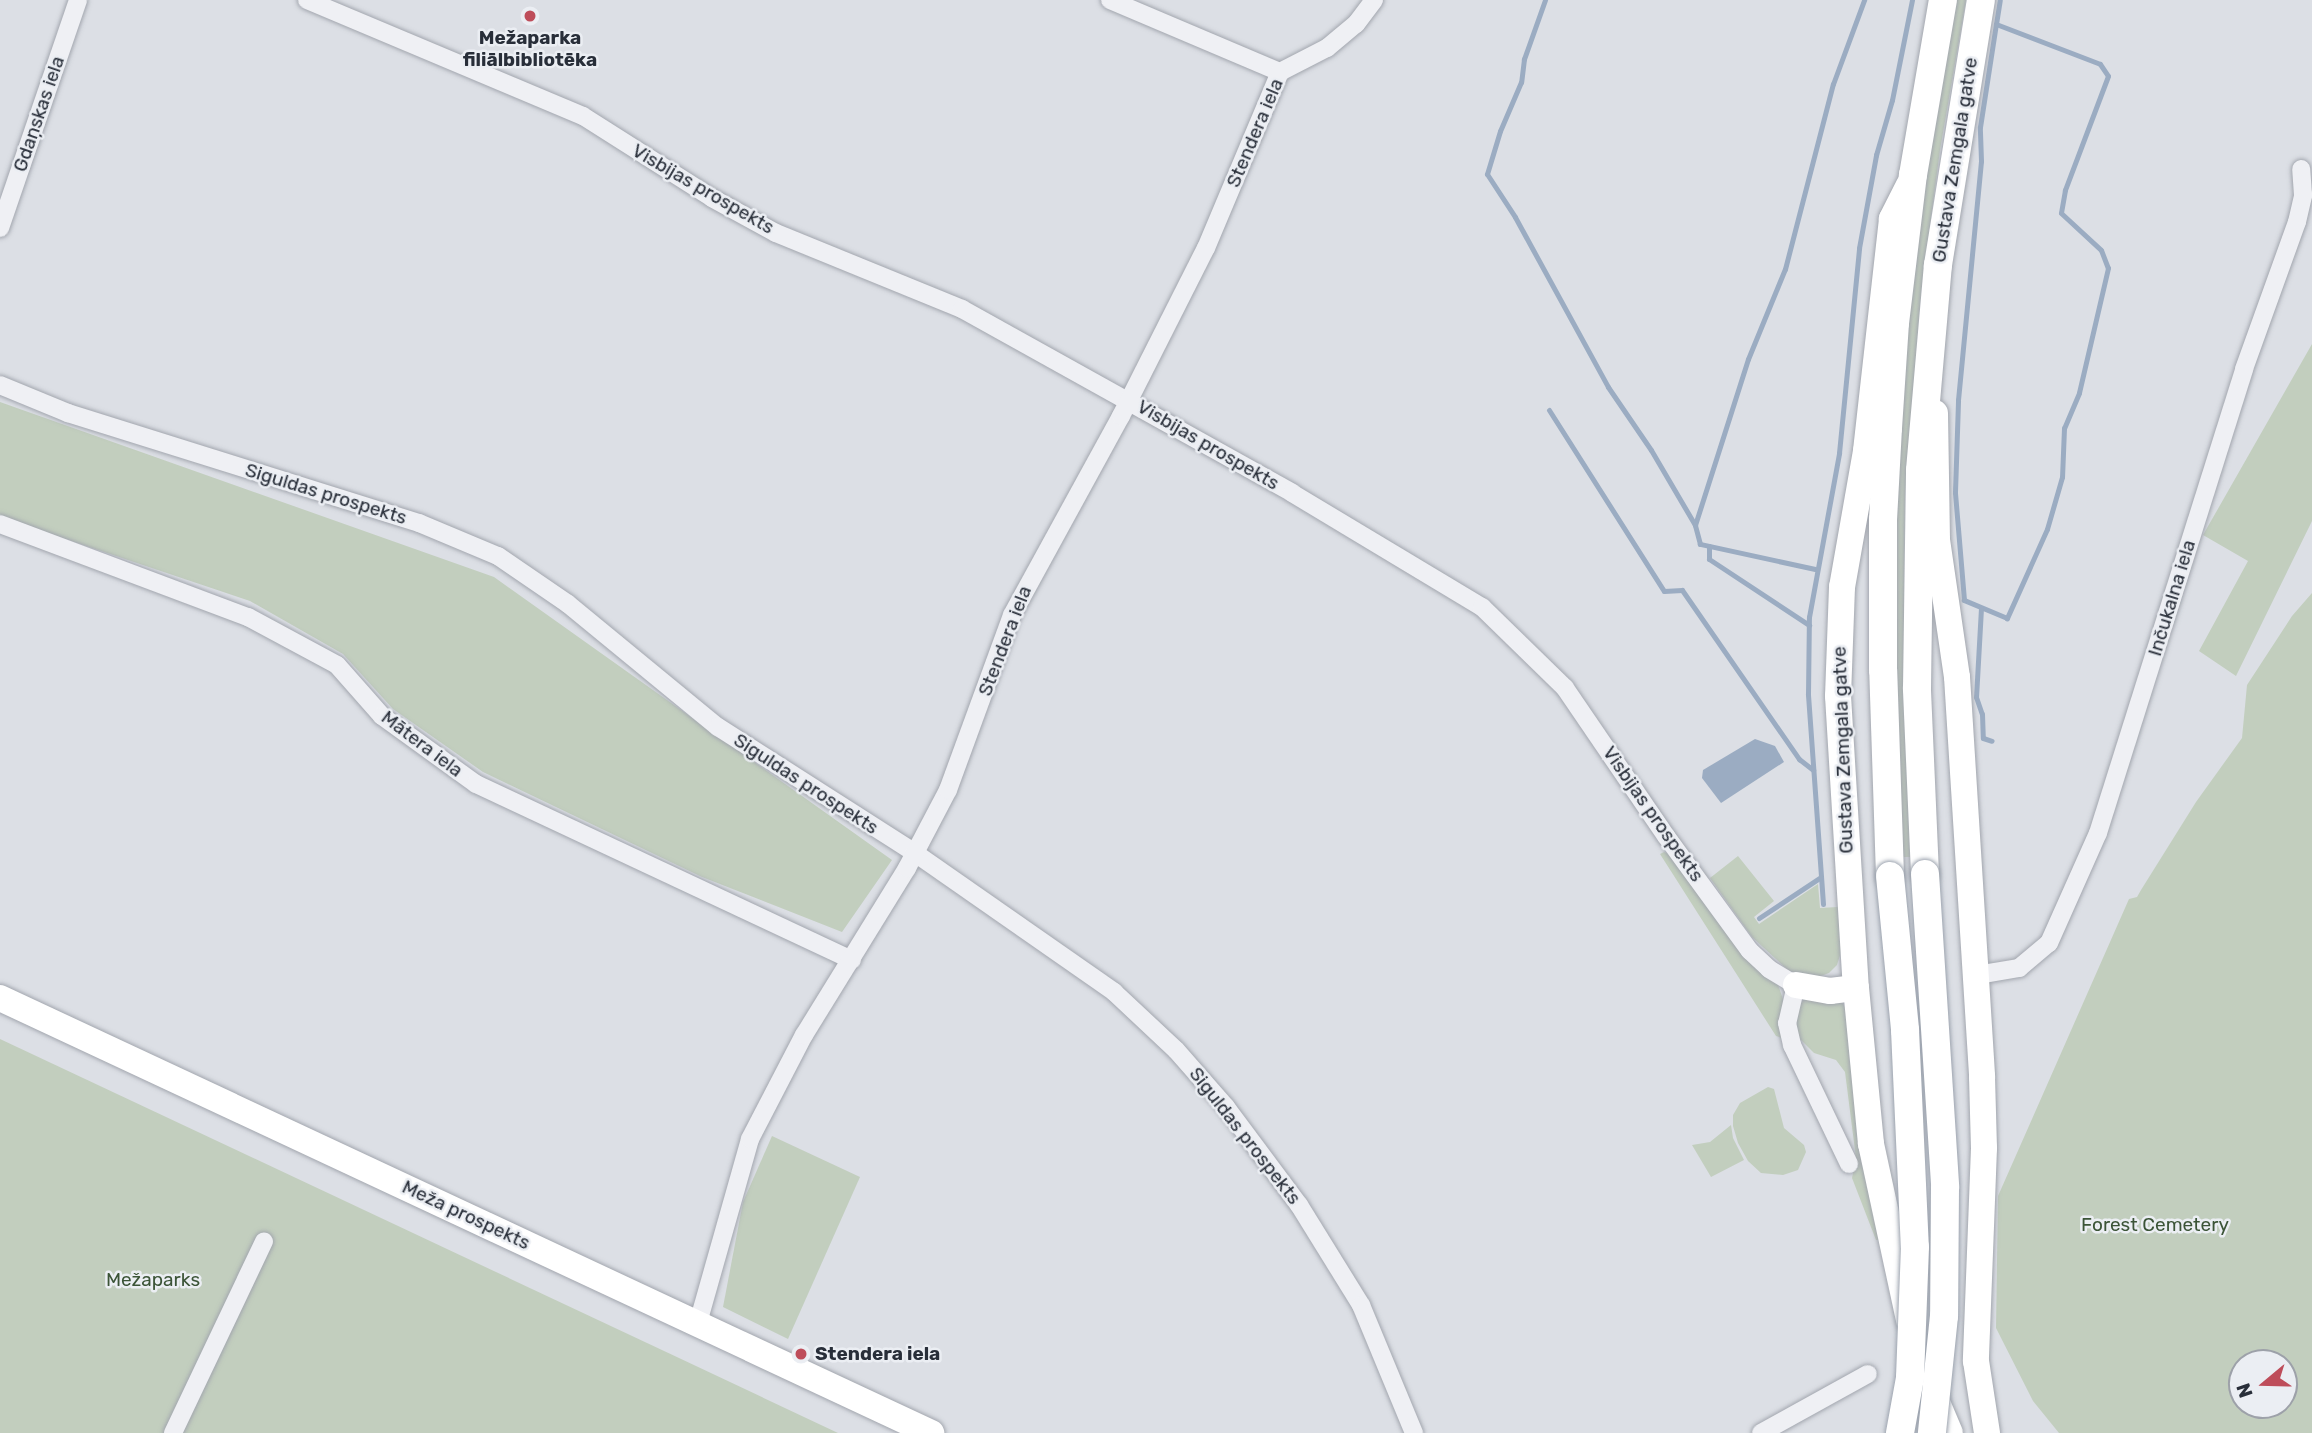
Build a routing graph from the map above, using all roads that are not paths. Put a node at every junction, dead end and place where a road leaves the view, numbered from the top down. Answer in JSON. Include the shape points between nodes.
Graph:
{"nodes":[{"id":1,"x":78,"y":0,"type":"edge"},
{"id":2,"x":307,"y":0,"type":"edge"},
{"id":3,"x":1110,"y":0,"type":"edge"},
{"id":4,"x":1374,"y":0,"type":"edge"},
{"id":5,"x":1943,"y":0,"type":"edge"},
{"id":6,"x":1981,"y":0,"type":"edge"},
{"id":7,"x":1280,"y":72,"type":"junction"},
{"id":8,"x":2301,"y":169,"type":"dead end"},
{"id":9,"x":1913,"y":175,"type":"junction"},
{"id":10,"x":0,"y":228,"type":"edge"},
{"id":11,"x":1933,"y":321,"type":"junction"},
{"id":12,"x":0,"y":385,"type":"edge"},
{"id":13,"x":1129,"y":400,"type":"junction"},
{"id":14,"x":0,"y":524,"type":"edge"},
{"id":15,"x":915,"y":853,"type":"junction"},
{"id":16,"x":852,"y":960,"type":"junction"},
{"id":17,"x":1976,"y":975,"type":"junction"},
{"id":18,"x":1796,"y":985,"type":"junction"},
{"id":19,"x":1856,"y":988,"type":"junction"},
{"id":20,"x":0,"y":998,"type":"edge"},
{"id":21,"x":1849,"y":1164,"type":"dead end"},
{"id":22,"x":264,"y":1241,"type":"dead end"},
{"id":23,"x":1978,"y":1258,"type":"junction"},
{"id":24,"x":1897,"y":1274,"type":"junction"},
{"id":25,"x":698,"y":1323,"type":"junction"},
{"id":26,"x":1868,"y":1374,"type":"dead end"},
{"id":27,"x":173,"y":1433,"type":"edge"},
{"id":28,"x":930,"y":1433,"type":"edge"},
{"id":29,"x":1414,"y":1433,"type":"edge"},
{"id":30,"x":1761,"y":1433,"type":"edge"},
{"id":31,"x":1900,"y":1433,"type":"edge"},
{"id":32,"x":1932,"y":1433,"type":"edge"},
{"id":33,"x":1950,"y":1433,"type":"edge"},
{"id":34,"x":1987,"y":1433,"type":"edge"}],
"edges":[{"from":1,"to":10,"type":"street","name":"Gdaņskas iela"},
{"from":2,"to":13,"type":"street","name":"Visbijas prospekts","via":[[583,116],[776,233],[962,309]]},
{"from":3,"to":7,"type":"street"},
{"from":4,"to":7,"type":"street","name":"Stendera iela","via":[[1356,24],[1327,48]]},
{"from":5,"to":9,"type":"main road","name":"Gustava Zemgala gatve"},
{"from":6,"to":11,"type":"main road","name":"Gustava Zemgala gatve"},
{"from":7,"to":13,"type":"street","name":"Stendera iela","via":[[1206,248]]},
{"from":8,"to":17,"type":"street","name":"Inčukalna iela","via":[[2303,195],[2297,222],[2244,369],[2098,833],[2049,943],[2019,968]]},
{"from":9,"to":19,"type":"street","name":"Gustava Zemgala gatve","via":[[1892,219],[1866,451],[1849,532],[1839,625],[1838,696]]},
{"from":9,"to":31,"type":"main road","name":"Gustava Zemgala gatve","bridge":true,"via":[[1895,323],[1883,520],[1890,876],[1905,1030],[1914,1247],[1910,1378]]},
{"from":11,"to":17,"type":"street","name":"Gustava Zemgala gatve","via":[[1937,540],[1957,677]]},
{"from":11,"to":32,"type":"main road","name":"Gustava Zemgala gatve","bridge":true,"via":[[1920,470],[1916,594],[1920,794],[1945,1199],[1944,1316]]},
{"from":12,"to":15,"type":"street","name":"Siguldas prospekts","via":[[68,413],[419,523],[498,556],[568,604],[718,727]]},
{"from":13,"to":15,"type":"street","name":"Stendera iela","via":[[1017,604],[948,790]]},
{"from":13,"to":18,"type":"street","name":"Visbijas prospekts","via":[[1482,607],[1565,688],[1750,951]]},
{"from":14,"to":16,"type":"street","name":"Mātera iela","via":[[247,617],[337,665],[382,716],[476,784]]},
{"from":15,"to":16,"type":"street","name":"Stendera iela"},
{"from":15,"to":29,"type":"street","name":"Siguldas prospekts","via":[[1114,992],[1176,1050],[1226,1107],[1299,1205],[1362,1306]]},
{"from":16,"to":25,"type":"street","name":"Stendera iela","via":[[804,1035],[750,1139]]},
{"from":17,"to":23,"type":"street","name":"Gustava Zemgala gatve","via":[[1984,1148]]},
{"from":18,"to":19,"type":"street","via":[[1830,991]]},
{"from":18,"to":21,"type":"street","via":[[1787,1023],[1792,1045]]},
{"from":19,"to":24,"type":"street","name":"Gustava Zemgala gatve","via":[[1871,1144]]},
{"from":20,"to":25,"type":"street","name":"Meža prospekts"},
{"from":22,"to":27,"type":"street"},
{"from":23,"to":24,"type":"street","via":[[1960,1278],[1937,1287]]},
{"from":23,"to":34,"type":"street","name":"Gustava Zemgala gatve","via":[[1976,1361]]},
{"from":24,"to":33,"type":"street","name":"Gustava Zemgala gatve","via":[[1917,1346]]},
{"from":25,"to":28,"type":"street","name":"Meža prospekts"},
{"from":26,"to":30,"type":"street"}]}
